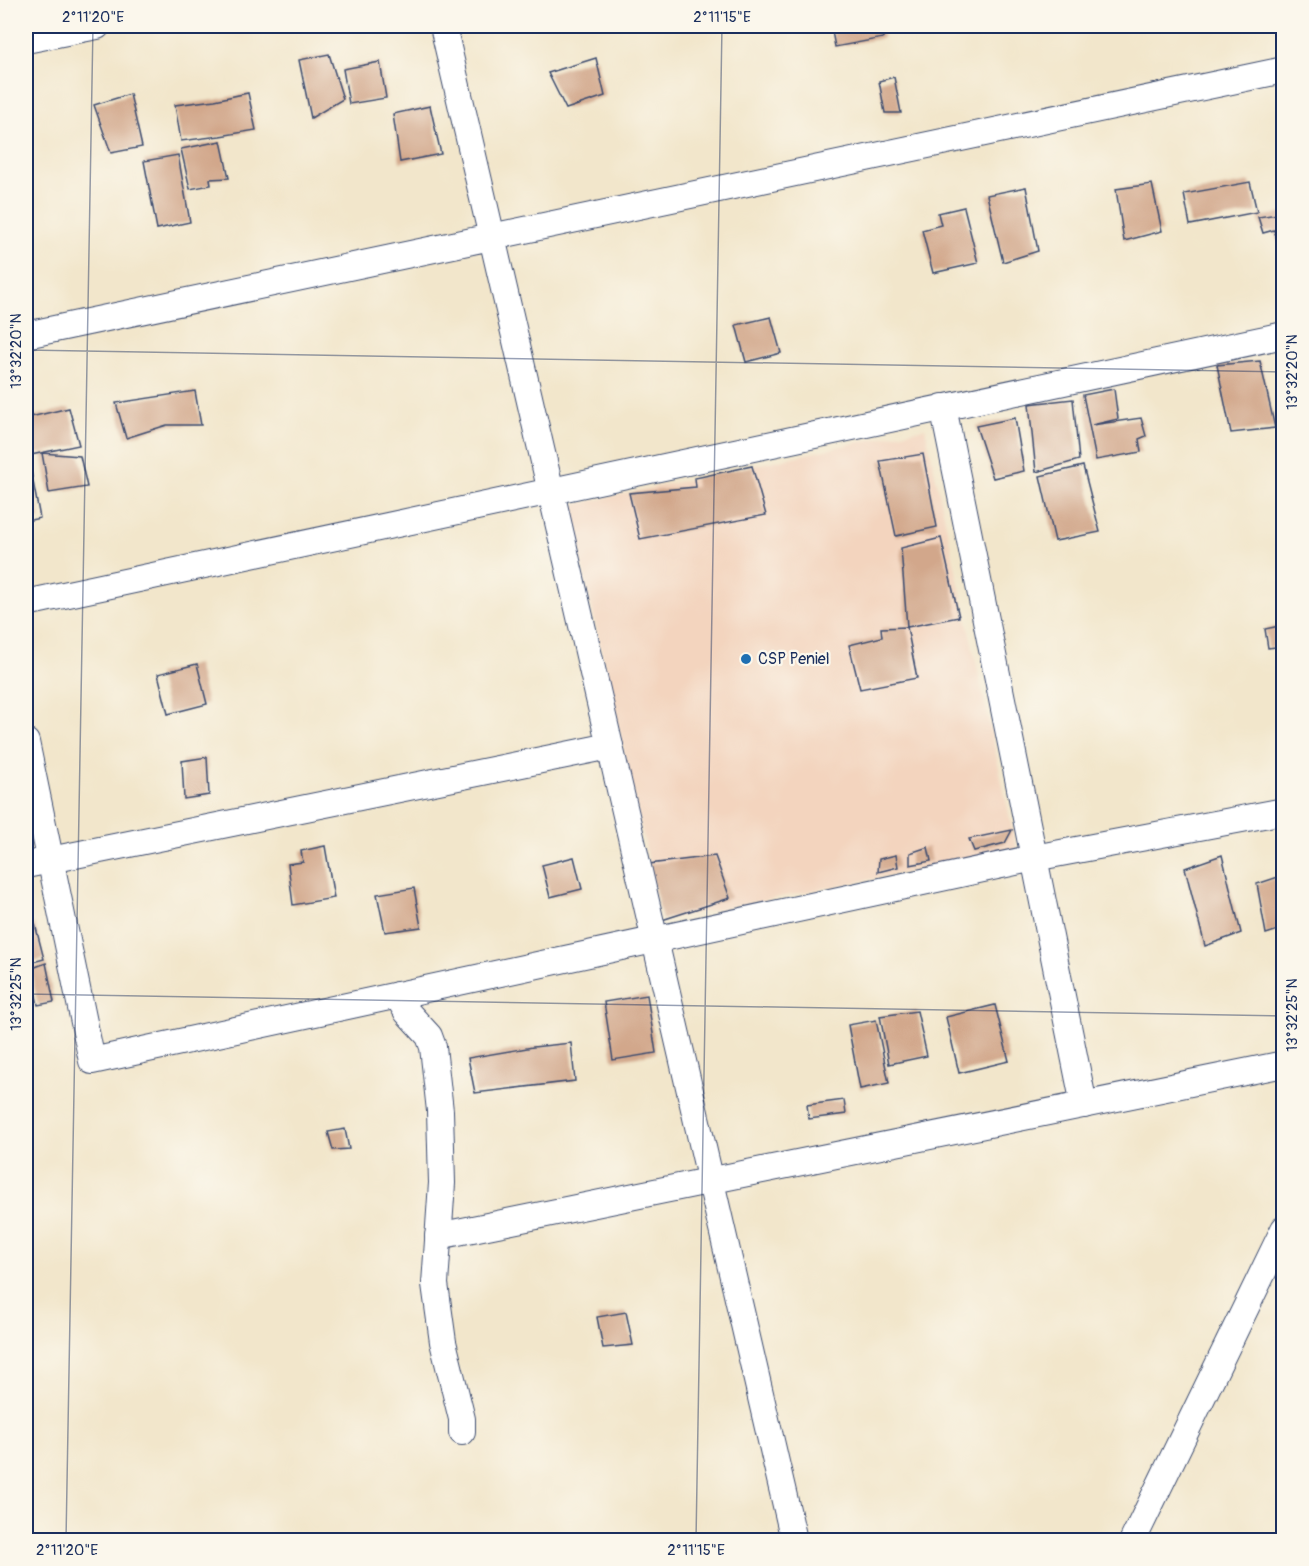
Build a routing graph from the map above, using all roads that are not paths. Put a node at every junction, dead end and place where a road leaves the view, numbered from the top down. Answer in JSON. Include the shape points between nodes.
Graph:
{"nodes":[{"id":1,"x":97,"y":26,"type":"edge"},
{"id":2,"x":443,"y":26,"type":"edge"},
{"id":3,"x":26,"y":40,"type":"edge"},
{"id":4,"x":1284,"y":70,"type":"edge"},
{"id":5,"x":492,"y":236,"type":"junction"},
{"id":6,"x":26,"y":335,"type":"edge"},
{"id":7,"x":1284,"y":335,"type":"edge"},
{"id":8,"x":943,"y":407,"type":"junction"},
{"id":9,"x":551,"y":491,"type":"junction"},
{"id":10,"x":26,"y":603,"type":"edge"},
{"id":11,"x":26,"y":742,"type":"edge"},
{"id":12,"x":610,"y":746,"type":"junction"},
{"id":13,"x":1284,"y":811,"type":"edge"},
{"id":14,"x":1034,"y":858,"type":"junction"},
{"id":15,"x":38,"y":862,"type":"edge"},
{"id":16,"x":654,"y":940,"type":"junction"},
{"id":17,"x":397,"y":995,"type":"junction"},
{"id":18,"x":1284,"y":1064,"type":"edge"},
{"id":19,"x":1084,"y":1105,"type":"junction"},
{"id":20,"x":711,"y":1181,"type":"junction"},
{"id":21,"x":1284,"y":1229,"type":"edge"},
{"id":22,"x":438,"y":1236,"type":"junction"},
{"id":23,"x":462,"y":1432,"type":"dead end"},
{"id":24,"x":794,"y":1540,"type":"edge"},
{"id":25,"x":1133,"y":1540,"type":"edge"}],
"edges":[{"from":1,"to":3,"type":"street"},
{"from":2,"to":5,"type":"street"},
{"from":4,"to":5,"type":"street"},
{"from":5,"to":6,"type":"street"},
{"from":5,"to":9,"type":"street"},
{"from":7,"to":8,"type":"street"},
{"from":8,"to":9,"type":"street"},
{"from":8,"to":14,"type":"street"},
{"from":9,"to":10,"type":"street"},
{"from":9,"to":12,"type":"street"},
{"from":11,"to":15,"type":"street"},
{"from":12,"to":15,"type":"street"},
{"from":12,"to":16,"type":"street"},
{"from":13,"to":14,"type":"street"},
{"from":14,"to":16,"type":"street"},
{"from":14,"to":19,"type":"street"},
{"from":15,"to":17,"type":"street","via":[[92,1061]]},
{"from":16,"to":17,"type":"street"},
{"from":16,"to":20,"type":"street"},
{"from":17,"to":22,"type":"street","via":[[433,1047],[442,1135]]},
{"from":18,"to":19,"type":"street"},
{"from":19,"to":20,"type":"street"},
{"from":20,"to":22,"type":"street"},
{"from":20,"to":24,"type":"street"},
{"from":21,"to":25,"type":"street"},
{"from":22,"to":23,"type":"street","via":[[434,1275],[439,1316]]}]}
